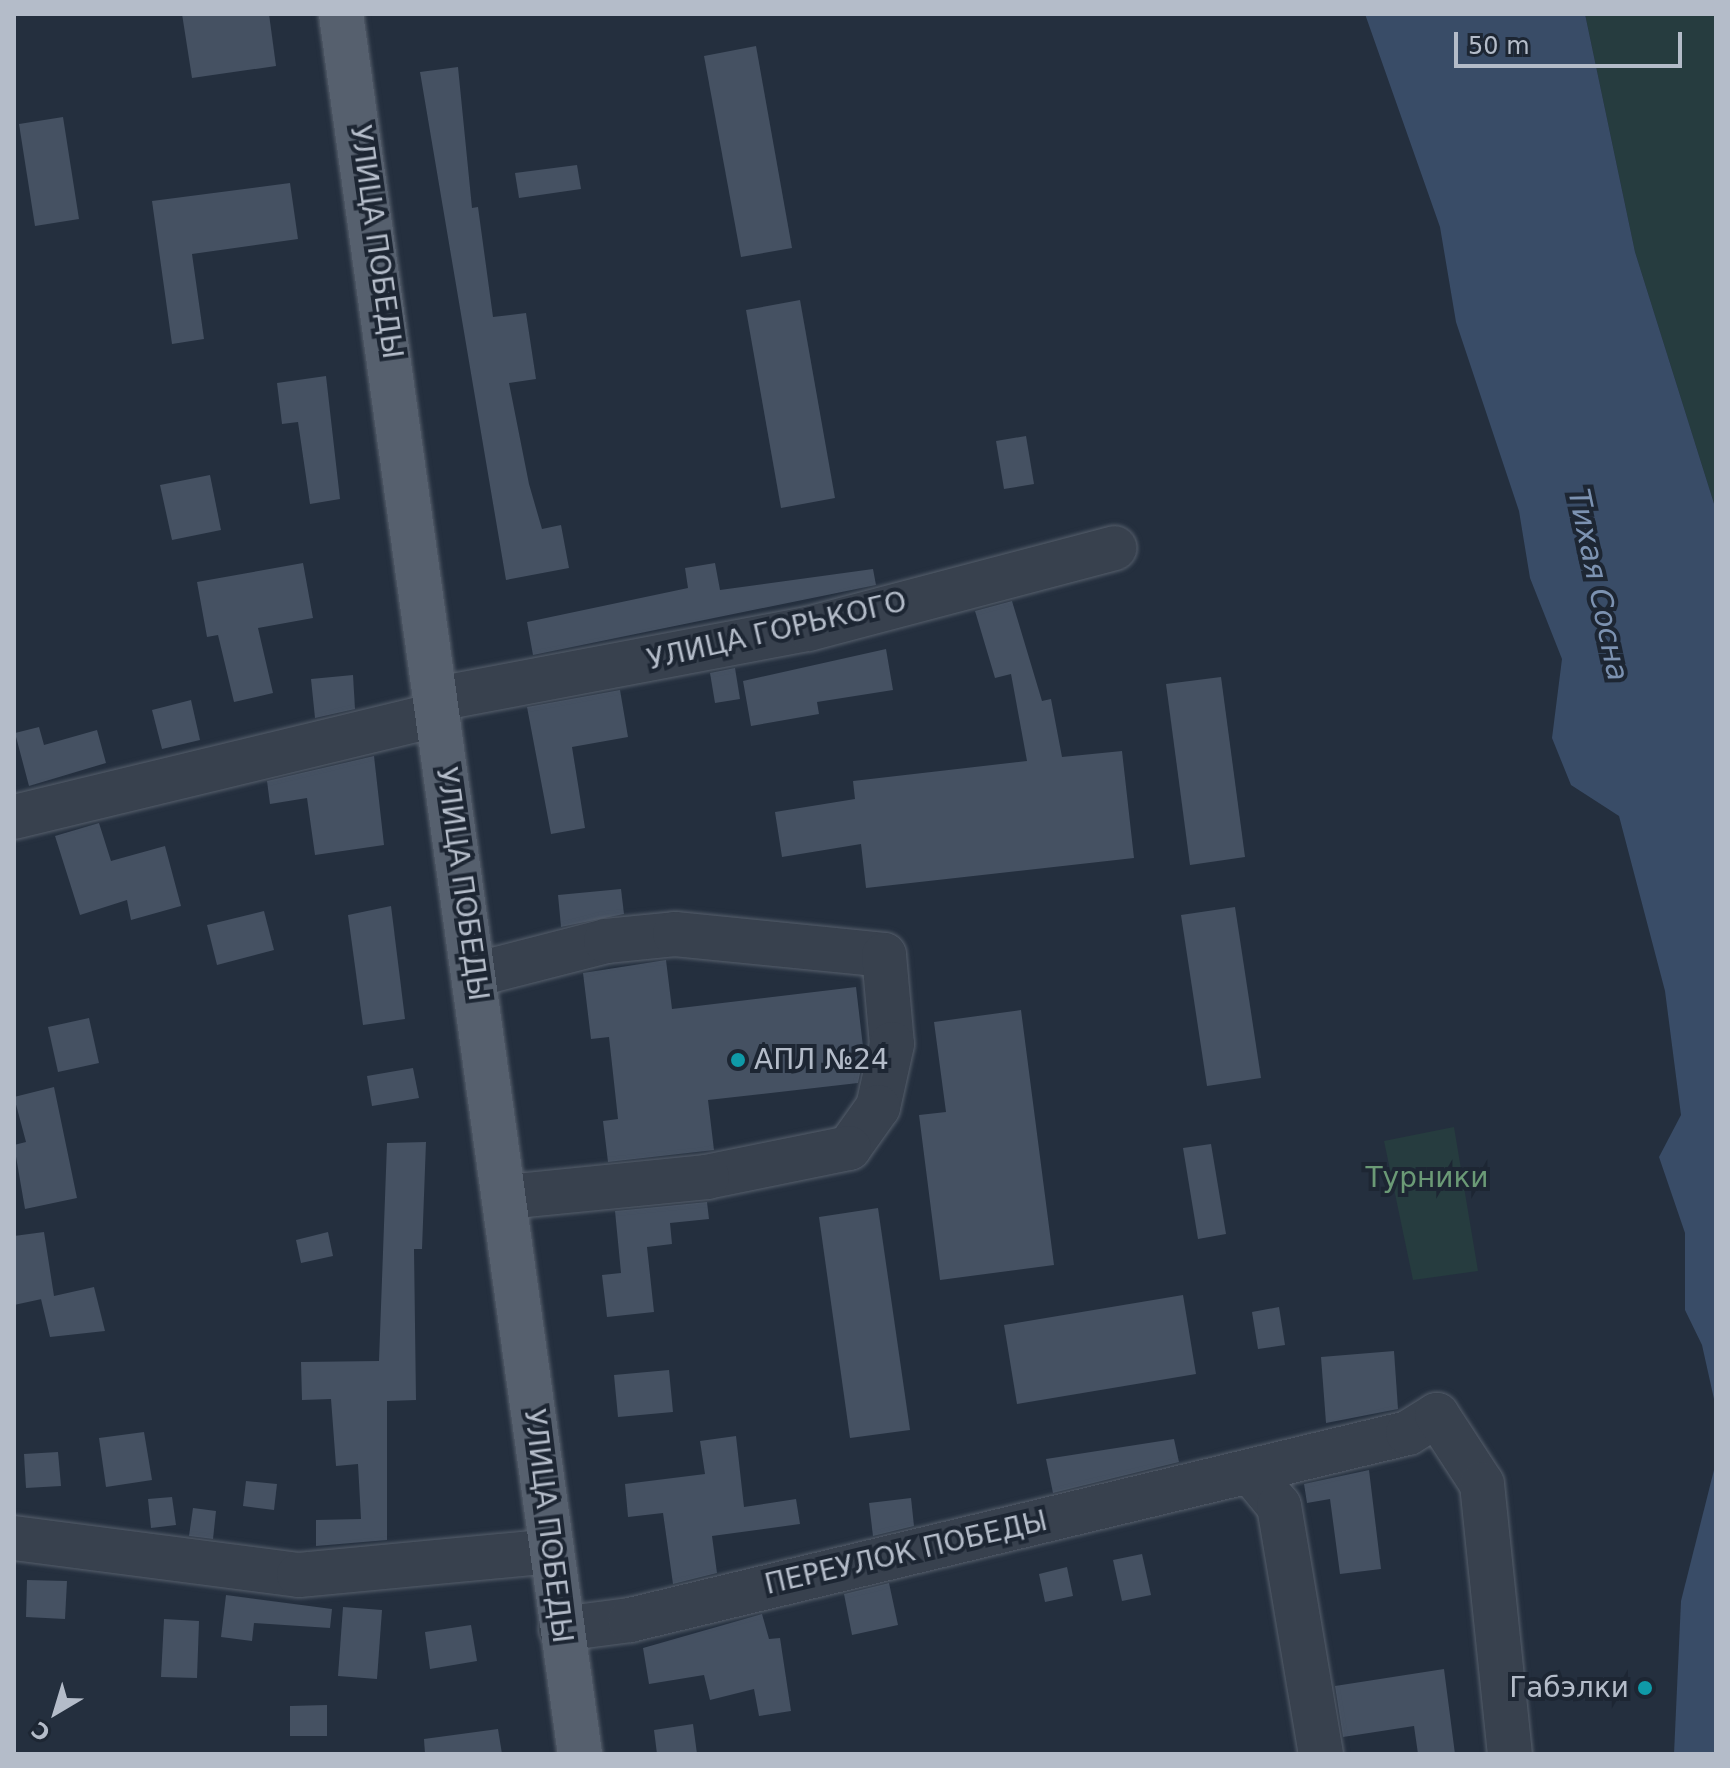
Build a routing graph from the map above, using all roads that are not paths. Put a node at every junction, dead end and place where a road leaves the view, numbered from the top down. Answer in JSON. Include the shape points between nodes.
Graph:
{"nodes":[{"id":1,"x":341,"y":14,"type":"edge"},
{"id":2,"x":1114,"y":548,"type":"dead end"},
{"id":3,"x":438,"y":706,"type":"junction"},
{"id":4,"x":14,"y":817,"type":"edge"},
{"id":5,"x":474,"y":975,"type":"junction"},
{"id":6,"x":505,"y":1197,"type":"junction"},
{"id":7,"x":1250,"y":1471,"type":"junction"},
{"id":8,"x":14,"y":1538,"type":"edge"},
{"id":9,"x":552,"y":1551,"type":"junction"},
{"id":10,"x":561,"y":1629,"type":"junction"},
{"id":11,"x":580,"y":1754,"type":"edge"},
{"id":12,"x":1321,"y":1754,"type":"edge"},
{"id":13,"x":1510,"y":1754,"type":"edge"}],
"edges":[{"from":1,"to":3,"type":"main road","name":"УЛИЦА ПОБЕДЫ"},
{"from":2,"to":3,"type":"street","name":"УЛИЦА ГОРЬКОГО","via":[[808,629]]},
{"from":3,"to":4,"type":"street","name":"УЛИЦА ГОРЬКОГО"},
{"from":3,"to":5,"type":"main road","name":"УЛИЦА ПОБЕДЫ"},
{"from":5,"to":6,"type":"main road","name":"УЛИЦА ПОБЕДЫ"},
{"from":5,"to":6,"type":"street","via":[[606,941],[675,934],[884,955],[892,1044],[878,1107],[849,1148],[707,1177]]},
{"from":6,"to":9,"type":"main road","name":"УЛИЦА ПОБЕДЫ"},
{"from":7,"to":10,"type":"street","name":"ПЕРЕУЛОК ПОБЕДЫ","via":[[630,1620]]},
{"from":7,"to":12,"type":"street","via":[[1279,1506]]},
{"from":7,"to":13,"type":"street","name":"ПЕРЕУЛОК ПОБЕДЫ","via":[[1408,1433],[1437,1415],[1482,1484]]},
{"from":8,"to":9,"type":"street","via":[[299,1575]]},
{"from":9,"to":10,"type":"main road","name":"УЛИЦА ПОБЕДЫ"},
{"from":10,"to":11,"type":"main road","name":"УЛИЦА ПОБЕДЫ"}]}
